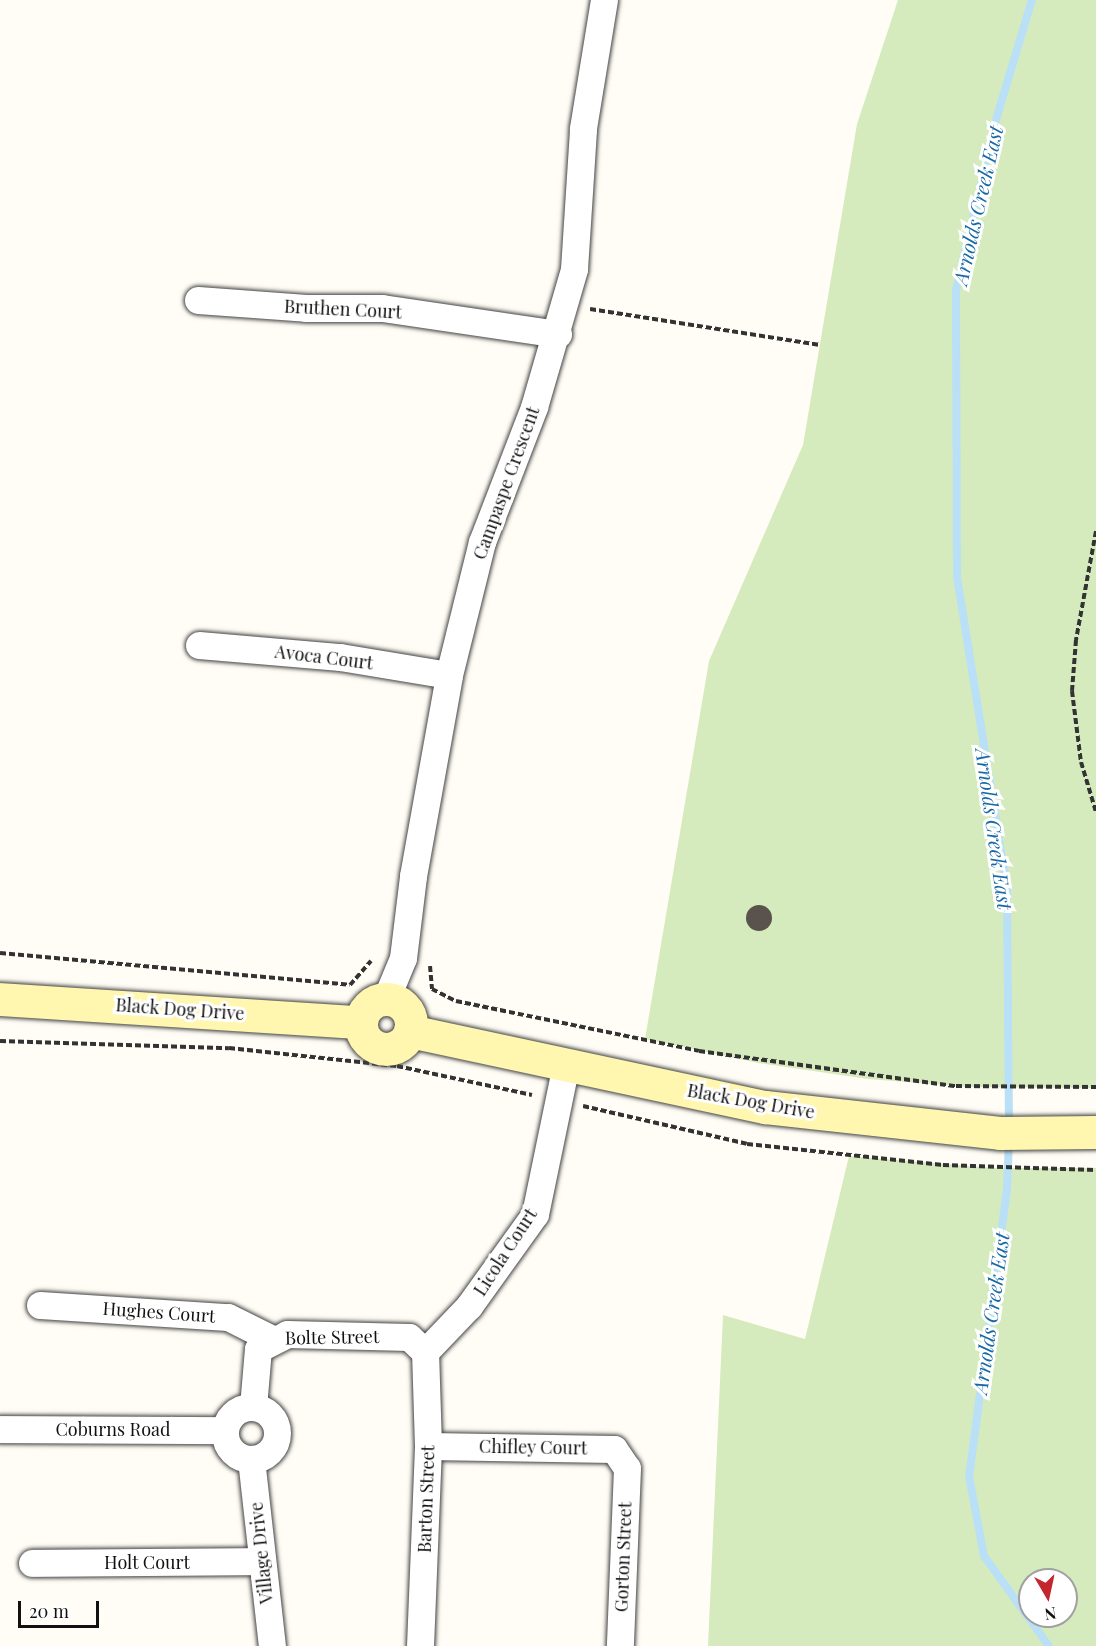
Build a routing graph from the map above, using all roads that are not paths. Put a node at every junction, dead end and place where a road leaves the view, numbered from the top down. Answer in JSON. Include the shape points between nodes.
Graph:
{"nodes":[{"id":1,"x":604,"y":0,"type":"edge"},
{"id":2,"x":198,"y":300,"type":"dead end"},
{"id":3,"x":558,"y":334,"type":"junction"},
{"id":4,"x":199,"y":645,"type":"dead end"},
{"id":5,"x":449,"y":675,"type":"junction"},
{"id":6,"x":0,"y":999,"type":"edge"},
{"id":7,"x":386,"y":999,"type":"junction"},
{"id":8,"x":360,"y":1022,"type":"junction"},
{"id":9,"x":410,"y":1031,"type":"junction"},
{"id":10,"x":566,"y":1064,"type":"junction"},
{"id":11,"x":1096,"y":1132,"type":"edge"},
{"id":12,"x":40,"y":1305,"type":"dead end"},
{"id":13,"x":272,"y":1339,"type":"junction"},
{"id":14,"x":425,"y":1352,"type":"junction"},
{"id":15,"x":253,"y":1407,"type":"junction"},
{"id":16,"x":0,"y":1429,"type":"edge"},
{"id":17,"x":225,"y":1430,"type":"junction"},
{"id":18,"x":428,"y":1446,"type":"junction"},
{"id":19,"x":251,"y":1459,"type":"junction"},
{"id":20,"x":627,"y":1467,"type":"joint"},
{"id":21,"x":261,"y":1561,"type":"junction"},
{"id":22,"x":33,"y":1563,"type":"dead end"},
{"id":23,"x":272,"y":1646,"type":"edge"},
{"id":24,"x":420,"y":1646,"type":"edge"},
{"id":25,"x":620,"y":1646,"type":"edge"}],
"edges":[{"from":1,"to":3,"type":"street","name":"Campaspe Crescent","via":[[583,128],[574,270]]},
{"from":2,"to":3,"type":"street","name":"Bruthen Court","via":[[306,308],[381,308]]},
{"from":3,"to":5,"type":"street","name":"Campaspe Crescent","via":[[482,542]]},
{"from":4,"to":5,"type":"street","name":"Avoca Court","via":[[340,657]]},
{"from":5,"to":7,"type":"street","name":"Campaspe Crescent","via":[[413,876],[404,958]]},
{"from":6,"to":8,"type":"street","name":"Black Dog Drive"},
{"from":7,"to":8,"type":"street","via":[[372,1003]]},
{"from":7,"to":9,"type":"street","via":[[406,1009]]},
{"from":8,"to":9,"type":"street","via":[[364,1038],[377,1048],[394,1048]]},
{"from":9,"to":10,"type":"street","name":"Black Dog Drive"},
{"from":10,"to":11,"type":"street","name":"Black Dog Drive","via":[[765,1107],[975,1130]]},
{"from":10,"to":14,"type":"street","name":"Licola Court","via":[[535,1214],[469,1306]]},
{"from":12,"to":13,"type":"street","name":"Hughes Court","via":[[228,1317]]},
{"from":13,"to":14,"type":"street","name":"Bolte Street","via":[[287,1334],[409,1337]]},
{"from":13,"to":15,"type":"street","name":"Bolte Street","via":[[258,1350]]},
{"from":14,"to":18,"type":"street","name":"Barton Street"},
{"from":15,"to":17,"type":"street","via":[[234,1413]]},
{"from":15,"to":19,"type":"street","via":[[270,1416],[277,1434],[269,1452]]},
{"from":16,"to":17,"type":"street","name":"Coburns Road"},
{"from":17,"to":19,"type":"street","via":[[229,1447]]},
{"from":18,"to":20,"type":"street","name":"Chifley Court","via":[[614,1449]]},
{"from":18,"to":24,"type":"street","name":"Barton Street"},
{"from":19,"to":21,"type":"street","name":"Village Drive"},
{"from":20,"to":25,"type":"street","name":"Gorton Street"},
{"from":21,"to":22,"type":"street","name":"Holt Court"},
{"from":21,"to":23,"type":"street","name":"Village Drive"}]}
